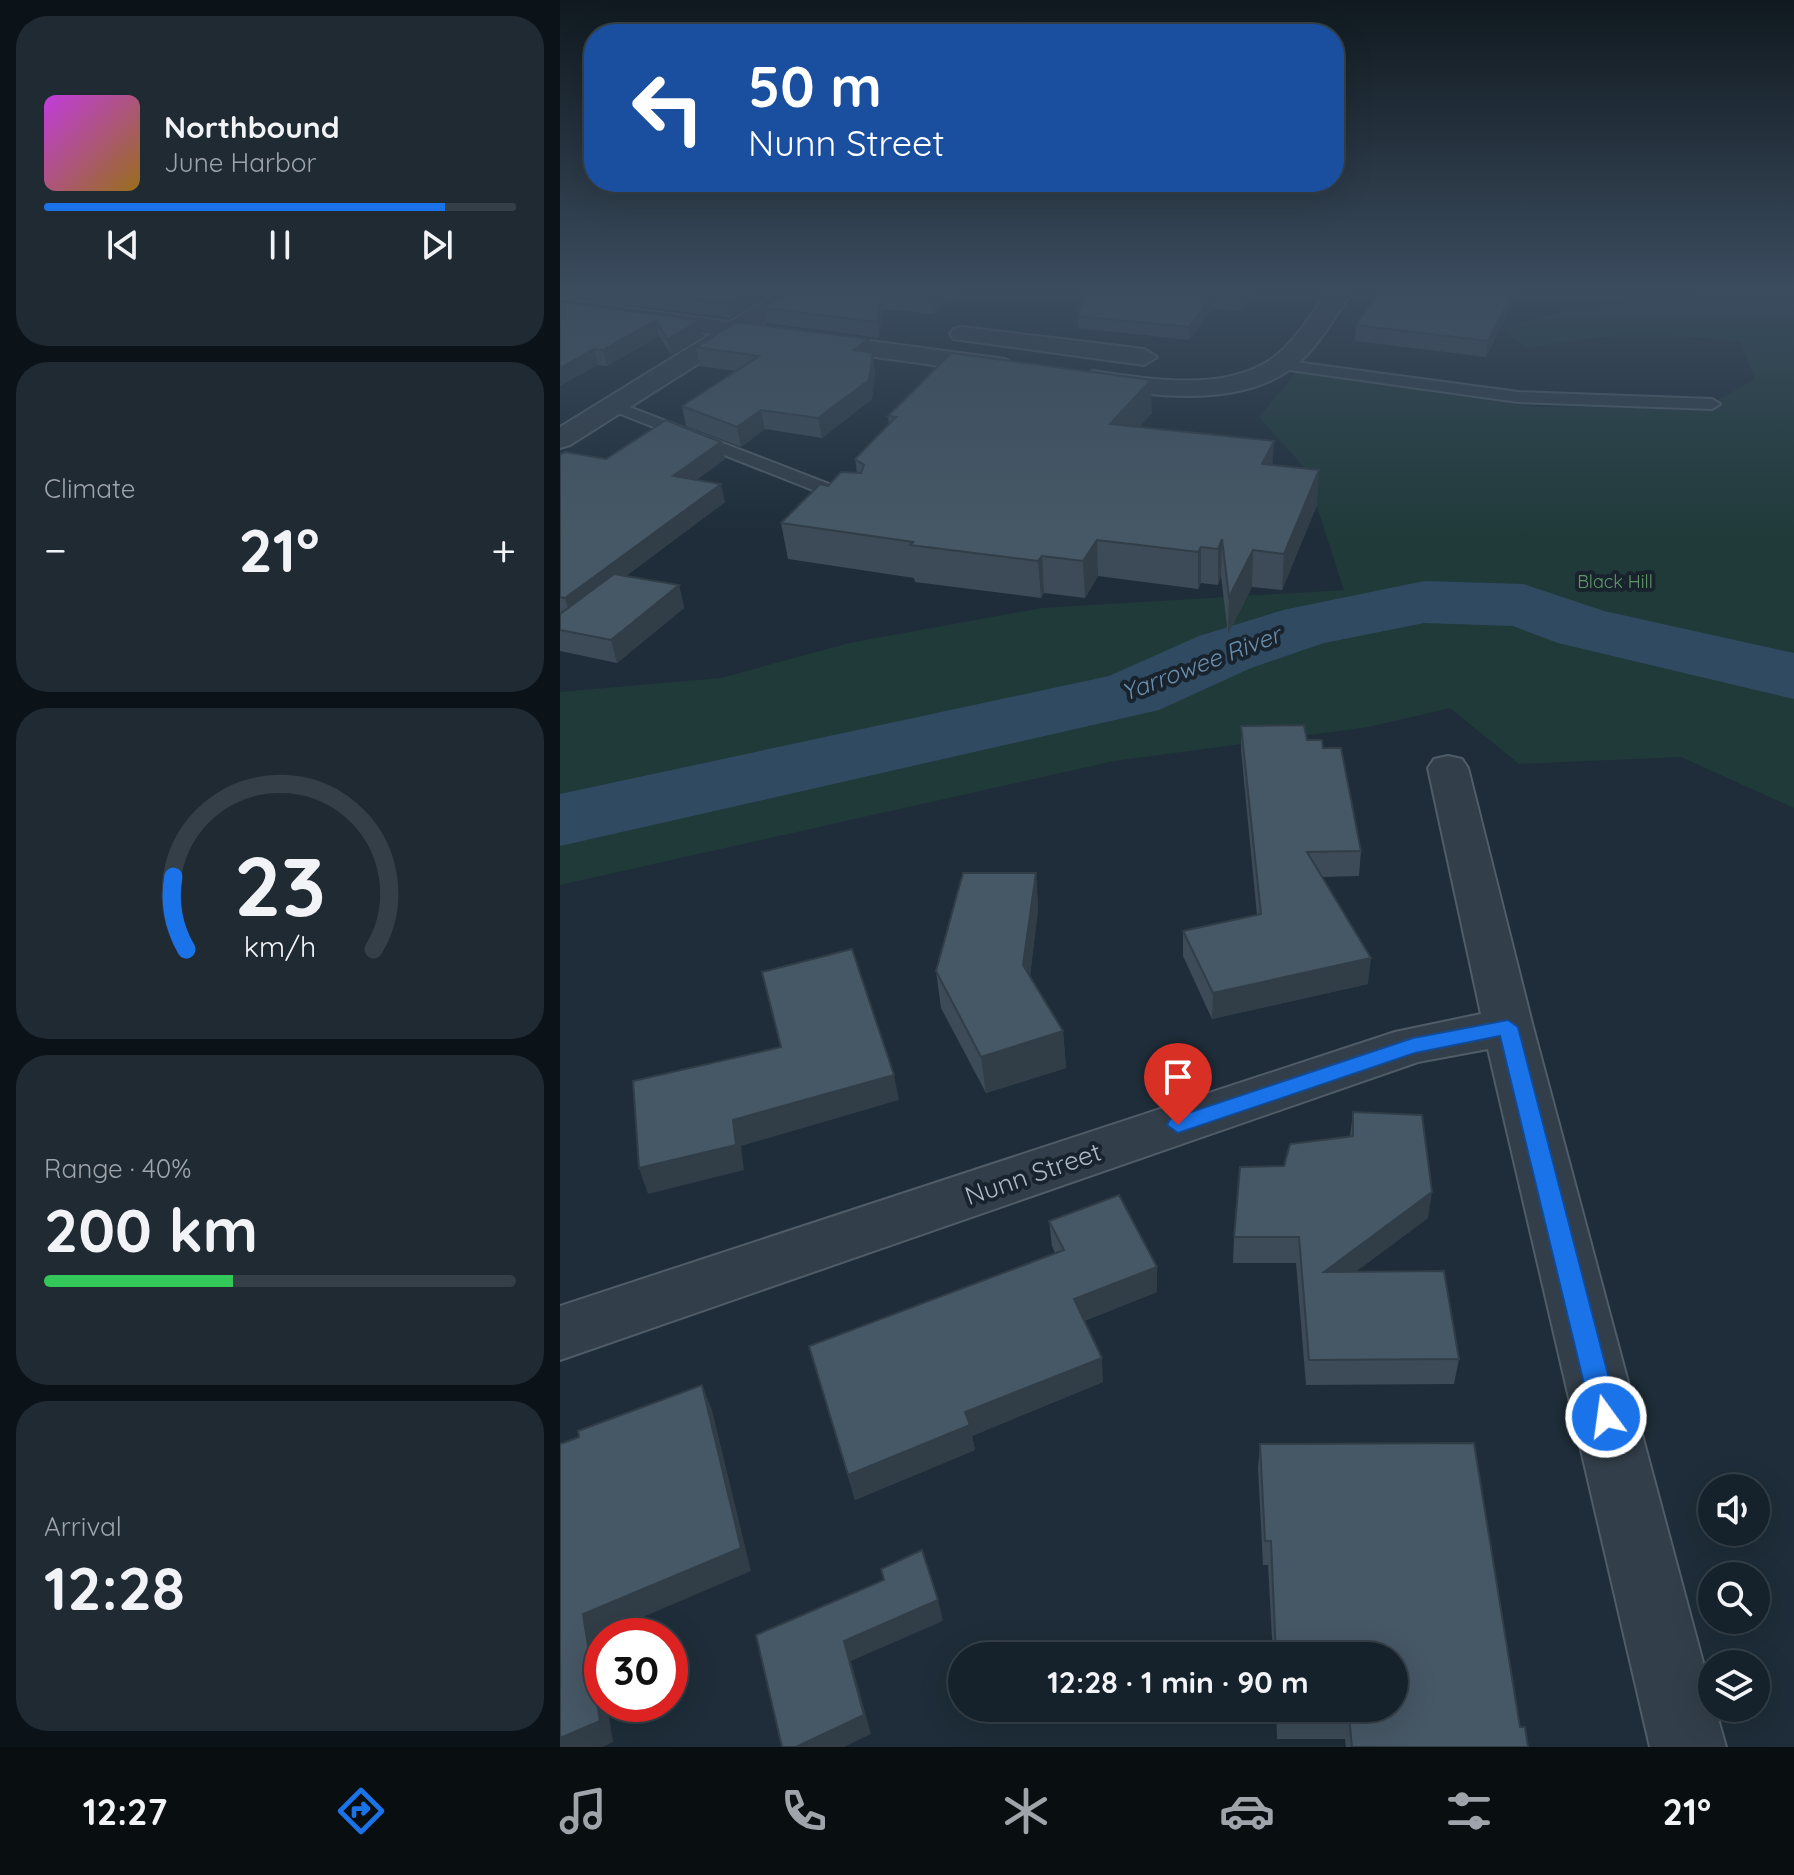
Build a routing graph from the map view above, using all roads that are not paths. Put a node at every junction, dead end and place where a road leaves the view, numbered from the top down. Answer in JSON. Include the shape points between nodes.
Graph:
{"nodes":[{"id":1,"x":659,"y":374,"type":"edge"},
{"id":2,"x":1184,"y":374,"type":"edge"},
{"id":3,"x":1253,"y":374,"type":"edge"},
{"id":4,"x":1386,"y":374,"type":"edge"},
{"id":5,"x":1063,"y":375,"type":"edge"},
{"id":6,"x":1171,"y":387,"type":"junction"},
{"id":7,"x":1712,"y":404,"type":"dead end"},
{"id":8,"x":614,"y":406,"type":"junction"},
{"id":9,"x":560,"y":439,"type":"edge"},
{"id":10,"x":858,"y":502,"type":"edge"},
{"id":11,"x":1448,"y":768,"type":"dead end"},
{"id":12,"x":1508,"y":1027,"type":"junction"},
{"id":13,"x":560,"y":1333,"type":"edge"},
{"id":14,"x":1688,"y":1747,"type":"edge"}],
"edges":[{"from":1,"to":8,"type":"street"},
{"from":2,"to":6,"type":"street"},
{"from":3,"to":6,"type":"street","via":[[1240,380]]},
{"from":4,"to":7,"type":"lane","via":[[1518,397]]},
{"from":5,"to":6,"type":"street"},
{"from":8,"to":9,"type":"street"},
{"from":8,"to":10,"type":"lane"},
{"from":11,"to":12,"type":"street"},
{"from":12,"to":13,"type":"street","name":"Nunn Street","via":[[1413,1045]]},
{"from":12,"to":14,"type":"street"}]}
